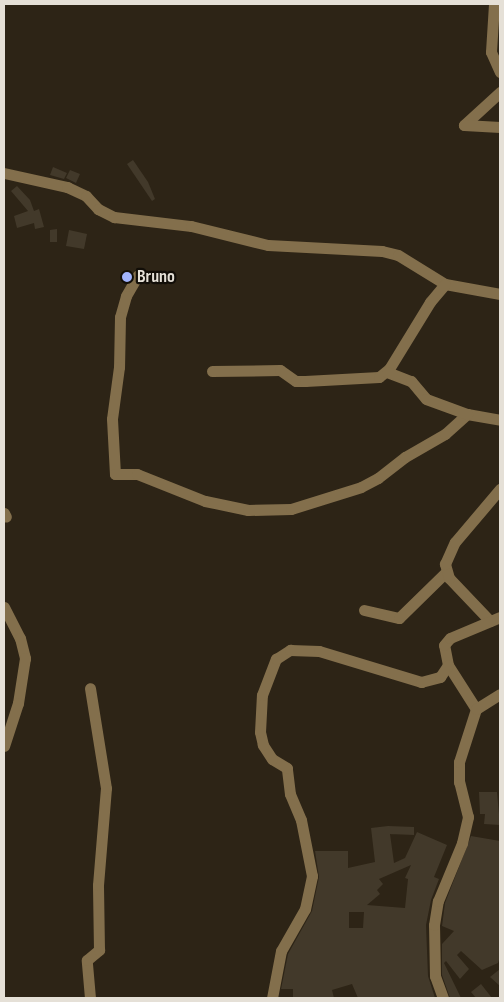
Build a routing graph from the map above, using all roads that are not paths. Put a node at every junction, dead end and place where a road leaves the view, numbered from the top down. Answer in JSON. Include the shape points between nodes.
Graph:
{"nodes":[{"id":1,"x":494,"y":4,"type":"edge"},
{"id":2,"x":500,"y":72,"type":"edge"},
{"id":3,"x":500,"y":92,"type":"edge"},
{"id":4,"x":500,"y":127,"type":"edge"},
{"id":5,"x":4,"y":173,"type":"edge"},
{"id":6,"x":138,"y":275,"type":"dead end"},
{"id":7,"x":445,"y":284,"type":"junction"},
{"id":8,"x":500,"y":294,"type":"edge"},
{"id":9,"x":212,"y":371,"type":"dead end"},
{"id":10,"x":387,"y":372,"type":"junction"},
{"id":11,"x":467,"y":414,"type":"junction"},
{"id":12,"x":500,"y":420,"type":"edge"},
{"id":13,"x":500,"y":489,"type":"edge"},
{"id":14,"x":446,"y":572,"type":"junction"},
{"id":15,"x":4,"y":607,"type":"edge"},
{"id":16,"x":364,"y":610,"type":"dead end"},
{"id":17,"x":495,"y":619,"type":"edge"},
{"id":18,"x":448,"y":665,"type":"junction"},
{"id":19,"x":90,"y":688,"type":"dead end"},
{"id":20,"x":500,"y":694,"type":"edge"},
{"id":21,"x":476,"y":708,"type":"junction"},
{"id":22,"x":4,"y":746,"type":"edge"},
{"id":23,"x":90,"y":998,"type":"edge"},
{"id":24,"x":272,"y":998,"type":"edge"},
{"id":25,"x":443,"y":998,"type":"edge"}],
"edges":[{"from":1,"to":2,"type":"street","via":[[492,52]]},
{"from":3,"to":4,"type":"street","via":[[464,125]]},
{"from":5,"to":7,"type":"street","via":[[67,187],[86,196],[98,209],[114,217],[191,226],[268,245],[382,251],[398,255]]},
{"from":6,"to":11,"type":"street","via":[[126,296],[120,317],[119,367],[112,419],[115,474],[137,474],[205,501],[248,510],[291,510],[361,487],[378,478],[405,457],[445,434]]},
{"from":7,"to":8,"type":"street"},
{"from":7,"to":10,"type":"street","via":[[430,302]]},
{"from":9,"to":10,"type":"street","via":[[280,370],[296,381],[379,377]]},
{"from":10,"to":11,"type":"street","via":[[411,381],[426,399]]},
{"from":11,"to":12,"type":"street"},
{"from":13,"to":14,"type":"street","via":[[455,542],[446,558]]},
{"from":14,"to":16,"type":"street","via":[[399,618]]},
{"from":14,"to":17,"type":"street"},
{"from":15,"to":22,"type":"street","via":[[20,638],[25,658],[18,703]]},
{"from":17,"to":18,"type":"street","via":[[446,641]]},
{"from":18,"to":21,"type":"street"},
{"from":18,"to":24,"type":"street","via":[[440,677],[420,682],[319,651],[290,650],[276,659],[262,695],[260,732],[263,745],[272,759],[287,768],[290,794],[302,820],[312,876],[305,909],[281,951]]},
{"from":19,"to":23,"type":"street","via":[[106,788],[98,885],[99,950],[87,960]]},
{"from":20,"to":21,"type":"street"},
{"from":21,"to":25,"type":"street","via":[[459,762],[459,782],[468,817],[462,843],[438,901],[434,925],[435,976]]}]}
